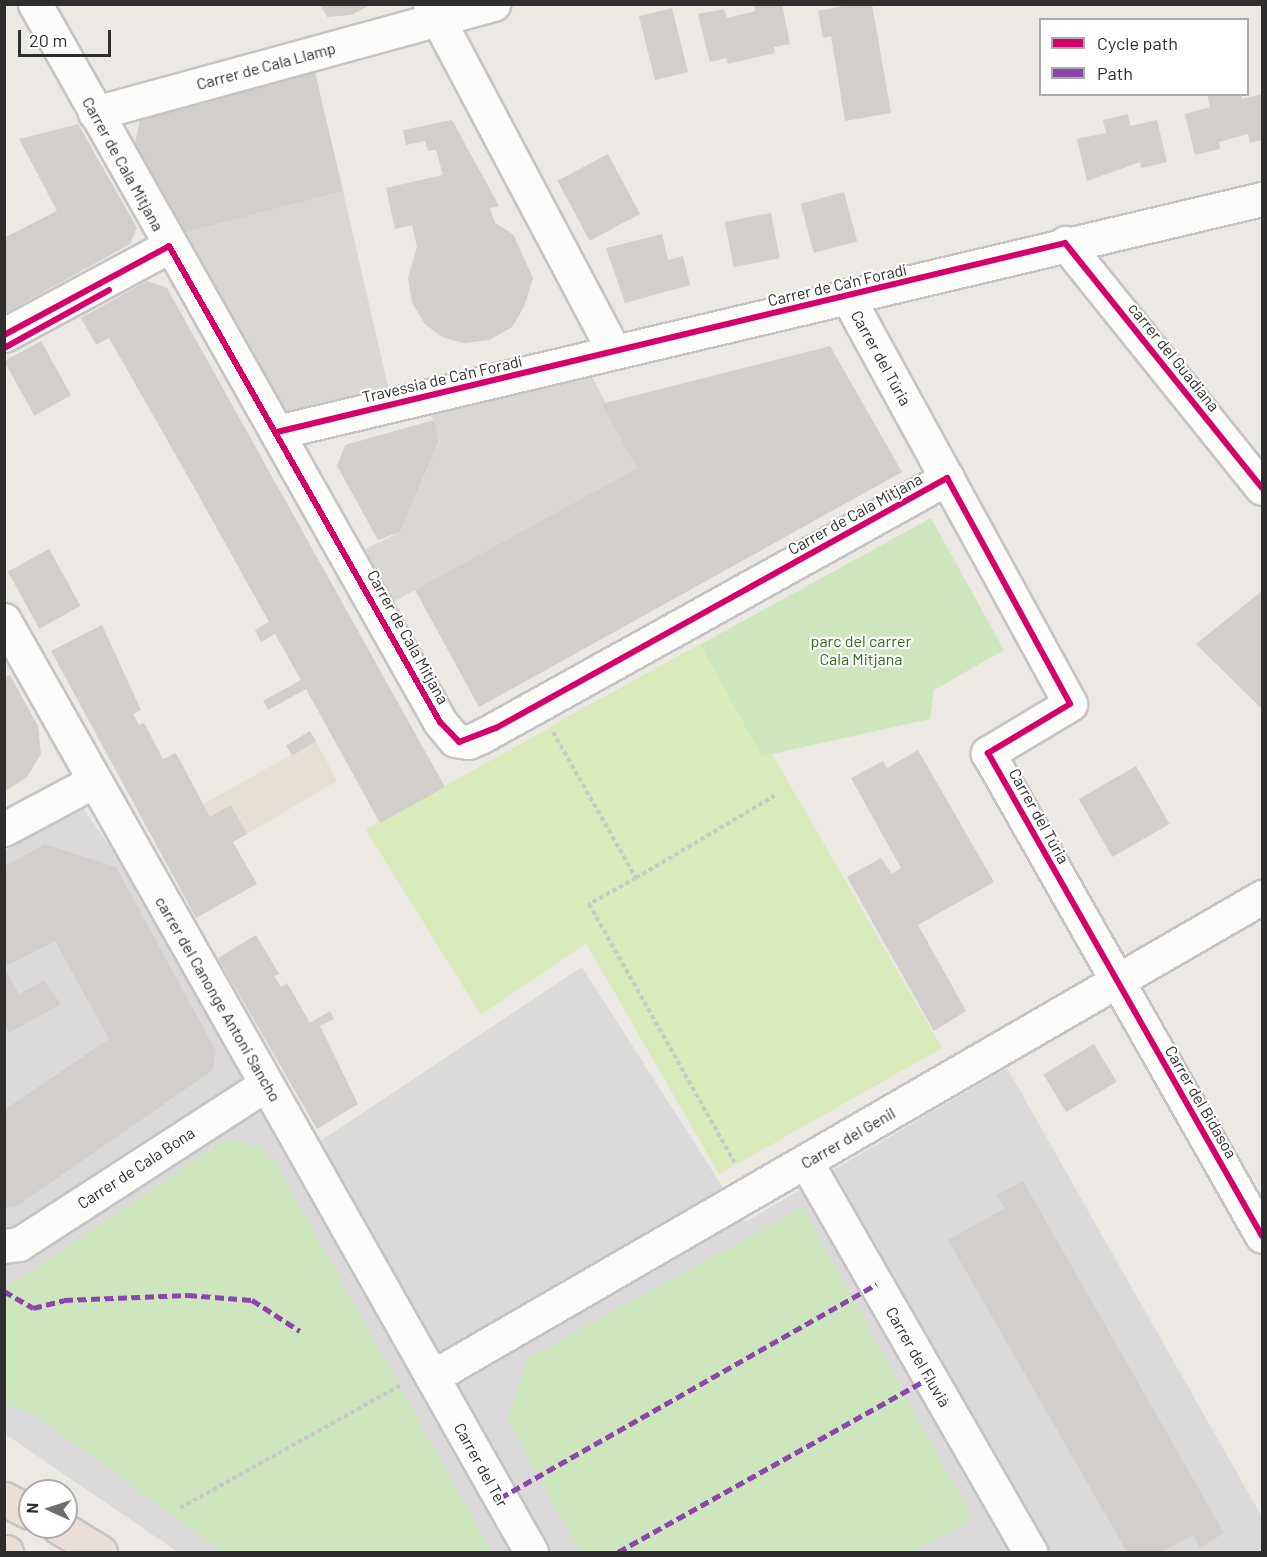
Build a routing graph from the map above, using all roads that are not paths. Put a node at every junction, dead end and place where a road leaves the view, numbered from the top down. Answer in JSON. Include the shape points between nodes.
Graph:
{"nodes":[{"id":1,"x":35,"y":4,"type":"edge"},
{"id":2,"x":494,"y":4,"type":"edge"},
{"id":3,"x":433,"y":12,"type":"edge"},
{"id":4,"x":95,"y":113,"type":"junction"},
{"id":5,"x":1263,"y":199,"type":"edge"},
{"id":6,"x":1065,"y":243,"type":"junction"},
{"id":7,"x":169,"y":246,"type":"junction"},
{"id":8,"x":847,"y":296,"type":"junction"},
{"id":9,"x":4,"y":335,"type":"edge"},
{"id":10,"x":614,"y":351,"type":"junction"},
{"id":11,"x":277,"y":432,"type":"junction"},
{"id":12,"x":947,"y":478,"type":"junction"},
{"id":13,"x":1263,"y":488,"type":"edge"},
{"id":14,"x":4,"y":620,"type":"edge"},
{"id":15,"x":94,"y":781,"type":"junction"},
{"id":16,"x":4,"y":830,"type":"edge"},
{"id":17,"x":1263,"y":897,"type":"edge"},
{"id":18,"x":1117,"y":982,"type":"junction"},
{"id":19,"x":266,"y":1084,"type":"junction"},
{"id":20,"x":806,"y":1162,"type":"junction"},
{"id":21,"x":1262,"y":1236,"type":"edge"},
{"id":22,"x":4,"y":1246,"type":"edge"},
{"id":23,"x":430,"y":1373,"type":"junction"},
{"id":24,"x":4,"y":1499,"type":"edge"},
{"id":25,"x":18,"y":1506,"type":"edge"},
{"id":26,"x":78,"y":1539,"type":"edge"},
{"id":27,"x":99,"y":1552,"type":"edge"},
{"id":28,"x":531,"y":1552,"type":"edge"},
{"id":29,"x":1030,"y":1552,"type":"edge"}],
"edges":[{"from":1,"to":4,"type":"street","name":"Carrer de Cala Mitjana"},
{"from":2,"to":3,"type":"street","name":"Carrer de Cala Llamp"},
{"from":3,"to":4,"type":"street","name":"Carrer de Cala Llamp"},
{"from":3,"to":10,"type":"street"},
{"from":4,"to":7,"type":"street","name":"Carrer de Cala Mitjana"},
{"from":5,"to":6,"type":"street","name":"Carrer de Ca'n Foradí"},
{"from":6,"to":8,"type":"street","name":"Carrer de Ca'n Foradí"},
{"from":6,"to":13,"type":"street","name":"carrer del Guadiana"},
{"from":7,"to":9,"type":"street"},
{"from":7,"to":11,"type":"street","name":"Carrer de Cala Mitjana"},
{"from":8,"to":10,"type":"street","name":"Carrer de Ca'n Foradí"},
{"from":8,"to":12,"type":"street","name":"Carrer del Túria"},
{"from":10,"to":11,"type":"street","name":"Travessia de Ca'n Foradí"},
{"from":11,"to":12,"type":"street","name":"Carrer de Cala Mitjana","via":[[448,734],[468,742]]},
{"from":12,"to":18,"type":"street","name":"Carrer del Túria","via":[[1071,704],[988,753]]},
{"from":14,"to":15,"type":"street","name":"carrer del Canonge Antoni Sancho"},
{"from":15,"to":16,"type":"street"},
{"from":15,"to":19,"type":"street","name":"carrer del Canonge Antoni Sancho"},
{"from":17,"to":18,"type":"street","name":"Carrer del Genil"},
{"from":18,"to":20,"type":"street","name":"Carrer del Genil"},
{"from":18,"to":21,"type":"street","name":"Carrer del Bidasoa"},
{"from":19,"to":22,"type":"street","name":"Carrer de Cala Bona","via":[[19,1244]]},
{"from":19,"to":23,"type":"street","name":"carrer del Canonge Antoni Sancho"},
{"from":20,"to":23,"type":"street","name":"Carrer del Genil"},
{"from":20,"to":29,"type":"street","name":"Carrer del Fluvià"},
{"from":23,"to":28,"type":"street","name":"Carrer del Ter"},
{"from":24,"to":25,"type":"highway"},
{"from":26,"to":27,"type":"highway"}]}
